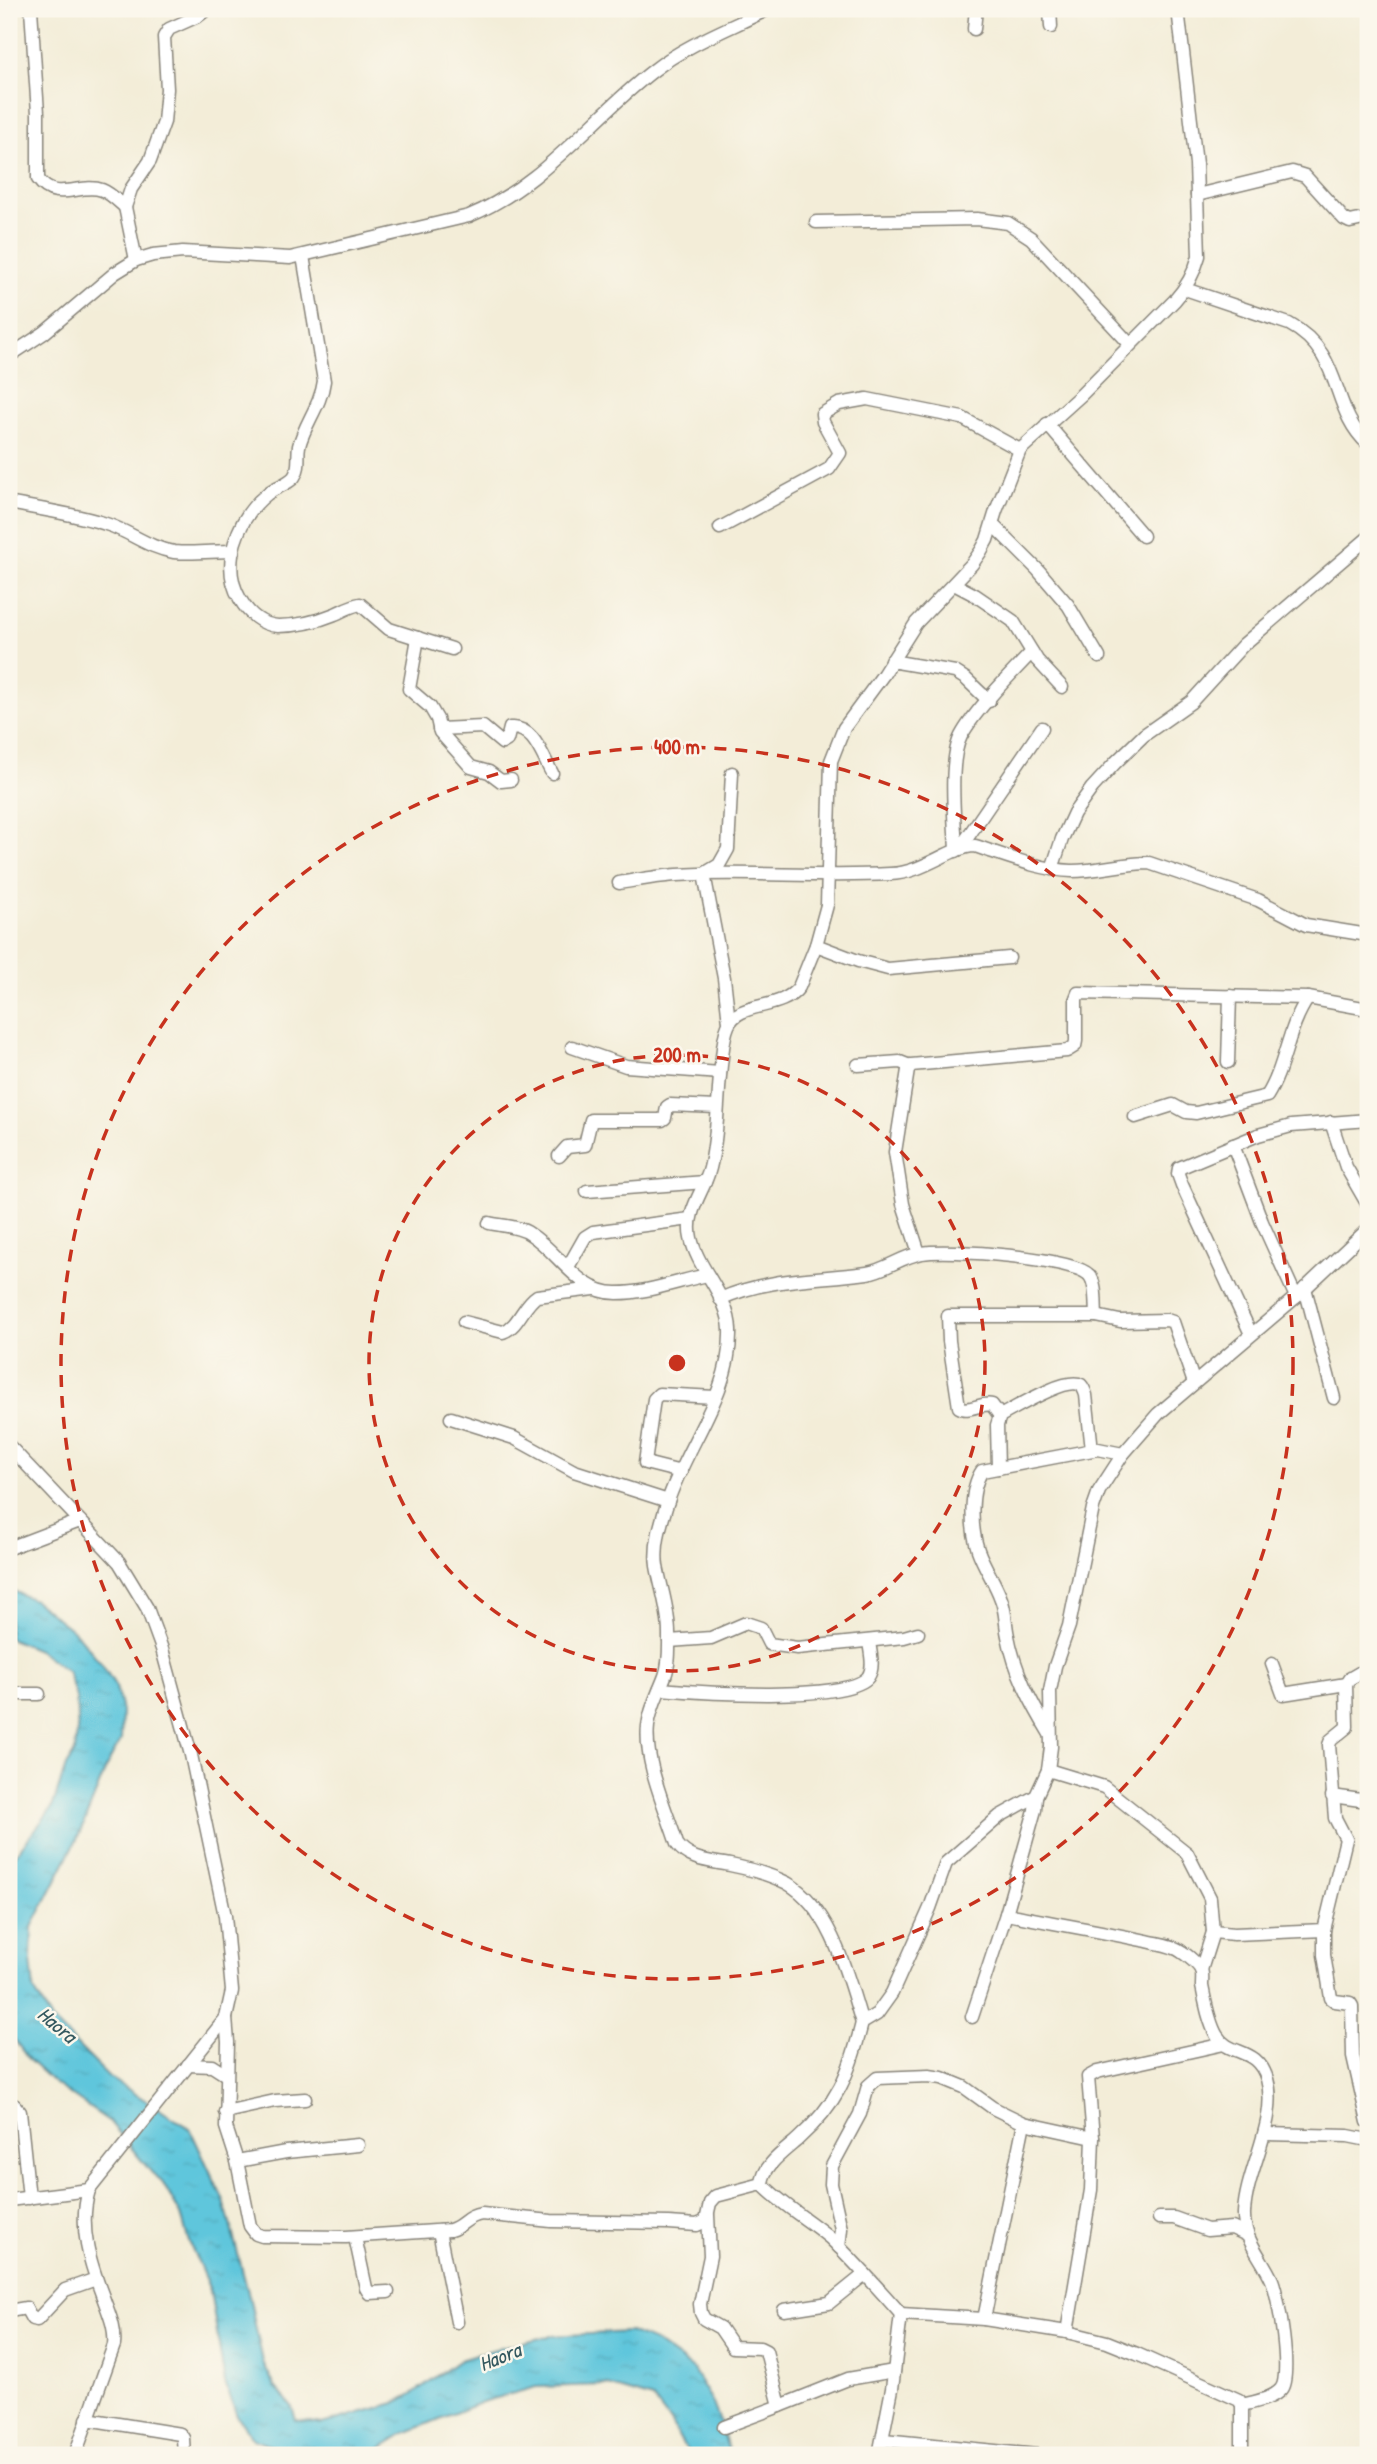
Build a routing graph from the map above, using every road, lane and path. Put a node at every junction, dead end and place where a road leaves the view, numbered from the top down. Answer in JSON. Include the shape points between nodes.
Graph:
{"nodes":[{"id":1,"x":31,"y":9,"type":"edge"},
{"id":2,"x":207,"y":9,"type":"edge"},
{"id":3,"x":768,"y":9,"type":"edge"},
{"id":4,"x":976,"y":9,"type":"edge"},
{"id":5,"x":1050,"y":9,"type":"edge"},
{"id":6,"x":1178,"y":9,"type":"edge"},
{"id":7,"x":1051,"y":27,"type":"dead end"},
{"id":8,"x":974,"y":29,"type":"dead end"},
{"id":9,"x":1197,"y":195,"type":"junction"},
{"id":10,"x":125,"y":206,"type":"junction"},
{"id":11,"x":1368,"y":218,"type":"edge"},
{"id":12,"x":816,"y":222,"type":"dead end"},
{"id":13,"x":303,"y":256,"type":"junction"},
{"id":14,"x":136,"y":260,"type":"junction"},
{"id":15,"x":1185,"y":289,"type":"junction"},
{"id":16,"x":1130,"y":344,"type":"junction"},
{"id":17,"x":9,"y":356,"type":"edge"},
{"id":18,"x":1047,"y":424,"type":"junction"},
{"id":19,"x":1368,"y":444,"type":"edge"},
{"id":20,"x":1020,"y":450,"type":"junction"},
{"id":21,"x":9,"y":503,"type":"edge"},
{"id":22,"x":993,"y":524,"type":"junction"},
{"id":23,"x":720,"y":528,"type":"dead end"},
{"id":24,"x":1143,"y":536,"type":"dead end"},
{"id":25,"x":1368,"y":538,"type":"edge"},
{"id":26,"x":233,"y":551,"type":"junction"},
{"id":27,"x":954,"y":584,"type":"junction"},
{"id":28,"x":418,"y":638,"type":"junction"},
{"id":29,"x":452,"y":649,"type":"dead end"},
{"id":30,"x":1032,"y":652,"type":"junction"},
{"id":31,"x":1099,"y":657,"type":"dead end"},
{"id":32,"x":891,"y":661,"type":"junction"},
{"id":33,"x":1062,"y":687,"type":"dead end"},
{"id":34,"x":989,"y":701,"type":"junction"},
{"id":35,"x":439,"y":729,"type":"junction"},
{"id":36,"x":1042,"y":729,"type":"dead end"},
{"id":37,"x":552,"y":773,"type":"dead end"},
{"id":38,"x":732,"y":773,"type":"dead end"},
{"id":39,"x":510,"y":780,"type":"dead end"},
{"id":40,"x":960,"y":849,"type":"junction"},
{"id":41,"x":1052,"y":869,"type":"junction"},
{"id":42,"x":704,"y":874,"type":"junction"},
{"id":43,"x":828,"y":876,"type":"junction"},
{"id":44,"x":619,"y":883,"type":"dead end"},
{"id":45,"x":1368,"y":934,"type":"edge"},
{"id":46,"x":816,"y":945,"type":"junction"},
{"id":47,"x":1009,"y":958,"type":"dead end"},
{"id":48,"x":1230,"y":996,"type":"junction"},
{"id":49,"x":1308,"y":998,"type":"junction"},
{"id":50,"x":1368,"y":1009,"type":"edge"},
{"id":51,"x":729,"y":1021,"type":"junction"},
{"id":52,"x":572,"y":1047,"type":"dead end"},
{"id":53,"x":1228,"y":1062,"type":"dead end"},
{"id":54,"x":858,"y":1065,"type":"dead end"},
{"id":55,"x":910,"y":1066,"type":"junction"},
{"id":56,"x":720,"y":1073,"type":"junction"},
{"id":57,"x":717,"y":1107,"type":"junction"},
{"id":58,"x":1135,"y":1117,"type":"dead end"},
{"id":59,"x":1368,"y":1120,"type":"edge"},
{"id":60,"x":1331,"y":1122,"type":"junction"},
{"id":61,"x":1233,"y":1145,"type":"junction"},
{"id":62,"x":559,"y":1156,"type":"dead end"},
{"id":63,"x":705,"y":1182,"type":"junction"},
{"id":64,"x":587,"y":1191,"type":"dead end"},
{"id":65,"x":1368,"y":1205,"type":"edge"},
{"id":66,"x":690,"y":1219,"type":"junction"},
{"id":67,"x":489,"y":1223,"type":"dead end"},
{"id":68,"x":1368,"y":1230,"type":"edge"},
{"id":69,"x":919,"y":1253,"type":"junction"},
{"id":70,"x":568,"y":1267,"type":"junction"},
{"id":71,"x":707,"y":1275,"type":"junction"},
{"id":72,"x":595,"y":1289,"type":"junction"},
{"id":73,"x":1301,"y":1293,"type":"junction"},
{"id":74,"x":720,"y":1298,"type":"junction"},
{"id":75,"x":1096,"y":1317,"type":"junction"},
{"id":76,"x":464,"y":1322,"type":"dead end"},
{"id":77,"x":1251,"y":1334,"type":"junction"},
{"id":78,"x":1194,"y":1384,"type":"junction"},
{"id":79,"x":715,"y":1397,"type":"junction"},
{"id":80,"x":1334,"y":1398,"type":"dead end"},
{"id":81,"x":1000,"y":1416,"type":"junction"},
{"id":82,"x":451,"y":1418,"type":"dead end"},
{"id":83,"x":9,"y":1446,"type":"edge"},
{"id":84,"x":1092,"y":1450,"type":"junction"},
{"id":85,"x":1123,"y":1454,"type":"junction"},
{"id":86,"x":998,"y":1468,"type":"junction"},
{"id":87,"x":681,"y":1472,"type":"junction"},
{"id":88,"x":668,"y":1501,"type":"junction"},
{"id":89,"x":80,"y":1521,"type":"junction"},
{"id":90,"x":9,"y":1548,"type":"edge"},
{"id":91,"x":918,"y":1633,"type":"dead end"},
{"id":92,"x":669,"y":1641,"type":"junction"},
{"id":93,"x":869,"y":1641,"type":"junction"},
{"id":94,"x":1272,"y":1664,"type":"dead end"},
{"id":95,"x":1368,"y":1668,"type":"edge"},
{"id":96,"x":1346,"y":1684,"type":"junction"},
{"id":97,"x":660,"y":1689,"type":"junction"},
{"id":98,"x":39,"y":1693,"type":"dead end"},
{"id":99,"x":9,"y":1694,"type":"edge"},
{"id":100,"x":1051,"y":1734,"type":"junction"},
{"id":101,"x":1048,"y":1770,"type":"junction"},
{"id":102,"x":1035,"y":1796,"type":"junction"},
{"id":103,"x":1332,"y":1796,"type":"junction"},
{"id":104,"x":1368,"y":1801,"type":"edge"},
{"id":105,"x":1006,"y":1914,"type":"junction"},
{"id":106,"x":1324,"y":1930,"type":"junction"},
{"id":107,"x":1213,"y":1933,"type":"junction"},
{"id":108,"x":1201,"y":1970,"type":"junction"},
{"id":109,"x":972,"y":2017,"type":"dead end"},
{"id":110,"x":226,"y":2018,"type":"junction"},
{"id":111,"x":862,"y":2023,"type":"junction"},
{"id":112,"x":1224,"y":2044,"type":"junction"},
{"id":113,"x":186,"y":2068,"type":"junction"},
{"id":114,"x":226,"y":2075,"type":"junction"},
{"id":115,"x":305,"y":2099,"type":"dead end"},
{"id":116,"x":9,"y":2105,"type":"edge"},
{"id":117,"x":225,"y":2112,"type":"junction"},
{"id":118,"x":1368,"y":2122,"type":"edge"},
{"id":119,"x":1024,"y":2123,"type":"junction"},
{"id":120,"x":1266,"y":2134,"type":"junction"},
{"id":121,"x":1093,"y":2138,"type":"junction"},
{"id":122,"x":1368,"y":2140,"type":"edge"},
{"id":123,"x":358,"y":2145,"type":"dead end"},
{"id":124,"x":237,"y":2161,"type":"junction"},
{"id":125,"x":762,"y":2184,"type":"junction"},
{"id":126,"x":89,"y":2190,"type":"junction"},
{"id":127,"x":29,"y":2198,"type":"junction"},
{"id":128,"x":9,"y":2200,"type":"edge"},
{"id":129,"x":708,"y":2215,"type":"junction"},
{"id":130,"x":1158,"y":2218,"type":"dead end"},
{"id":131,"x":439,"y":2231,"type":"junction"},
{"id":132,"x":1247,"y":2235,"type":"junction"},
{"id":133,"x":355,"y":2237,"type":"junction"},
{"id":134,"x":839,"y":2247,"type":"junction"},
{"id":135,"x":865,"y":2274,"type":"junction"},
{"id":136,"x":96,"y":2279,"type":"junction"},
{"id":137,"x":387,"y":2292,"type":"dead end"},
{"id":138,"x":784,"y":2310,"type":"dead end"},
{"id":139,"x":9,"y":2311,"type":"edge"},
{"id":140,"x":901,"y":2314,"type":"junction"},
{"id":141,"x":984,"y":2319,"type":"junction"},
{"id":142,"x":457,"y":2322,"type":"dead end"},
{"id":143,"x":1067,"y":2332,"type":"junction"},
{"id":144,"x":894,"y":2371,"type":"junction"},
{"id":145,"x":1242,"y":2405,"type":"junction"},
{"id":146,"x":780,"y":2406,"type":"junction"},
{"id":147,"x":87,"y":2419,"type":"junction"},
{"id":148,"x":724,"y":2427,"type":"dead end"},
{"id":149,"x":884,"y":2440,"type":"junction"},
{"id":150,"x":75,"y":2455,"type":"edge"},
{"id":151,"x":184,"y":2455,"type":"edge"},
{"id":152,"x":879,"y":2455,"type":"edge"},
{"id":153,"x":1037,"y":2455,"type":"edge"},
{"id":154,"x":1242,"y":2455,"type":"edge"}],
"edges":[{"from":1,"to":10,"type":"street","via":[[38,179],[46,188],[62,192],[98,188]]},
{"from":2,"to":10,"type":"street","via":[[165,34],[164,122],[150,161]]},
{"from":3,"to":13,"type":"street","via":[[657,68],[552,163],[490,207]]},
{"from":4,"to":8,"type":"street"},
{"from":5,"to":7,"type":"street"},
{"from":6,"to":9,"type":"street"},
{"from":9,"to":11,"type":"street","via":[[1292,172],[1305,176],[1344,219]]},
{"from":9,"to":15,"type":"street","via":[[1199,256]]},
{"from":10,"to":14,"type":"street"},
{"from":12,"to":16,"type":"street","via":[[977,219],[1008,223],[1031,238]]},
{"from":13,"to":14,"type":"street","via":[[279,259],[169,252]]},
{"from":13,"to":26,"type":"street","via":[[323,392],[298,448],[295,476],[257,503],[243,523]]},
{"from":14,"to":17,"type":"street"},
{"from":15,"to":16,"type":"street"},
{"from":15,"to":19,"type":"street","via":[[1303,332],[1325,357],[1348,416]]},
{"from":16,"to":18,"type":"street"},
{"from":18,"to":20,"type":"street"},
{"from":18,"to":24,"type":"street"},
{"from":20,"to":22,"type":"street"},
{"from":20,"to":23,"type":"street","via":[[962,418],[867,400],[839,404],[822,414],[840,453],[829,469]]},
{"from":21,"to":26,"type":"street","via":[[85,518],[164,550]]},
{"from":22,"to":27,"type":"street","via":[[981,551]]},
{"from":22,"to":31,"type":"street","via":[[1068,605]]},
{"from":25,"to":41,"type":"street","via":[[1243,645],[1191,702],[1144,735],[1116,762],[1074,813]]},
{"from":26,"to":28,"type":"street","via":[[230,572],[235,589],[250,615],[270,625],[294,625],[360,604],[389,629]]},
{"from":27,"to":30,"type":"street","via":[[1013,621]]},
{"from":27,"to":32,"type":"street","via":[[916,623]]},
{"from":28,"to":29,"type":"street"},
{"from":28,"to":35,"type":"street","via":[[409,689],[430,707]]},
{"from":30,"to":33,"type":"street"},
{"from":30,"to":34,"type":"street"},
{"from":32,"to":34,"type":"street","via":[[955,672]]},
{"from":32,"to":43,"type":"street","via":[[834,749]]},
{"from":34,"to":40,"type":"street","via":[[960,738],[954,774]]},
{"from":35,"to":37,"type":"street","via":[[483,727],[502,743],[510,728],[522,729],[533,738]]},
{"from":35,"to":39,"type":"street","via":[[471,766]]},
{"from":36,"to":40,"type":"street"},
{"from":38,"to":42,"type":"street","via":[[728,849],[719,864]]},
{"from":40,"to":41,"type":"street","via":[[975,846]]},
{"from":40,"to":43,"type":"street","via":[[907,872]]},
{"from":41,"to":45,"type":"street","via":[[1149,863],[1258,900],[1306,925]]},
{"from":42,"to":43,"type":"street"},
{"from":42,"to":44,"type":"street"},
{"from":42,"to":51,"type":"street"},
{"from":43,"to":46,"type":"street","via":[[827,905]]},
{"from":46,"to":47,"type":"street","via":[[888,969]]},
{"from":46,"to":51,"type":"street","via":[[793,995],[741,1012]]},
{"from":48,"to":49,"type":"street"},
{"from":48,"to":53,"type":"street"},
{"from":48,"to":55,"type":"street","via":[[1078,993],[1076,1041],[1067,1052]]},
{"from":49,"to":50,"type":"street"},
{"from":49,"to":58,"type":"street","via":[[1297,1014],[1267,1096],[1196,1113],[1173,1105]]},
{"from":51,"to":56,"type":"street"},
{"from":52,"to":56,"type":"street","via":[[626,1066]]},
{"from":54,"to":55,"type":"street","via":[[900,1062]]},
{"from":55,"to":69,"type":"street","via":[[896,1159],[903,1204]]},
{"from":56,"to":57,"type":"street"},
{"from":57,"to":62,"type":"street","via":[[670,1105],[663,1119],[591,1120],[586,1146],[567,1147]]},
{"from":57,"to":63,"type":"street"},
{"from":59,"to":60,"type":"street"},
{"from":60,"to":61,"type":"street","via":[[1291,1126]]},
{"from":60,"to":65,"type":"street","via":[[1346,1167]]},
{"from":61,"to":73,"type":"street","via":[[1262,1222]]},
{"from":61,"to":77,"type":"street","via":[[1178,1170]]},
{"from":63,"to":64,"type":"street"},
{"from":63,"to":66,"type":"street"},
{"from":66,"to":70,"type":"street","via":[[593,1232],[585,1237]]},
{"from":66,"to":71,"type":"street","via":[[691,1238]]},
{"from":67,"to":70,"type":"street","via":[[524,1230]]},
{"from":68,"to":73,"type":"street"},
{"from":69,"to":74,"type":"street","via":[[874,1271],[785,1280]]},
{"from":69,"to":75,"type":"street","via":[[993,1254],[1081,1269],[1092,1279]]},
{"from":70,"to":72,"type":"street"},
{"from":71,"to":72,"type":"street","via":[[631,1292]]},
{"from":71,"to":74,"type":"street"},
{"from":72,"to":76,"type":"street","via":[[537,1296],[503,1332]]},
{"from":73,"to":77,"type":"street"},
{"from":73,"to":80,"type":"street"},
{"from":74,"to":79,"type":"street","via":[[730,1329],[728,1355]]},
{"from":75,"to":78,"type":"street","via":[[1173,1322]]},
{"from":75,"to":81,"type":"street","via":[[948,1316],[959,1407],[966,1410],[988,1404]]},
{"from":77,"to":78,"type":"street"},
{"from":78,"to":85,"type":"street","via":[[1158,1413]]},
{"from":79,"to":87,"type":"street"},
{"from":79,"to":87,"type":"street","via":[[659,1394],[654,1399],[645,1463]]},
{"from":81,"to":84,"type":"street","via":[[1045,1391],[1079,1384],[1086,1395]]},
{"from":81,"to":86,"type":"street"},
{"from":82,"to":88,"type":"street","via":[[514,1438],[574,1471]]},
{"from":83,"to":89,"type":"street"},
{"from":84,"to":85,"type":"street"},
{"from":84,"to":86,"type":"street"},
{"from":85,"to":100,"type":"street","via":[[1099,1492],[1088,1524],[1069,1626],[1052,1678]]},
{"from":86,"to":100,"type":"street","via":[[982,1471],[974,1490],[975,1539],[1001,1597],[1020,1680]]},
{"from":87,"to":88,"type":"street"},
{"from":88,"to":92,"type":"street","via":[[656,1552]]},
{"from":89,"to":90,"type":"street"},
{"from":89,"to":110,"type":"street","via":[[134,1585],[162,1649],[191,1755],[225,1916],[232,1991]]},
{"from":91,"to":93,"type":"street"},
{"from":92,"to":93,"type":"street","via":[[711,1638],[746,1623],[761,1628],[769,1644],[782,1647]]},
{"from":92,"to":97,"type":"street"},
{"from":93,"to":97,"type":"street","via":[[872,1670],[867,1679],[850,1686],[803,1694],[741,1695]]},
{"from":94,"to":96,"type":"street","via":[[1283,1695]]},
{"from":95,"to":96,"type":"street"},
{"from":96,"to":103,"type":"street","via":[[1347,1727],[1329,1745]]},
{"from":97,"to":111,"type":"street","via":[[648,1724],[650,1759],[677,1844],[698,1859],[770,1875],[797,1891],[835,1941]]},
{"from":98,"to":99,"type":"street"},
{"from":100,"to":101,"type":"street"},
{"from":101,"to":102,"type":"street"},
{"from":101,"to":107,"type":"street","via":[[1104,1787],[1186,1853],[1209,1898]]},
{"from":102,"to":105,"type":"street"},
{"from":102,"to":111,"type":"street","via":[[1000,1816],[946,1863],[892,1993],[877,2014]]},
{"from":103,"to":104,"type":"street"},
{"from":103,"to":106,"type":"street","via":[[1335,1818],[1346,1839]]},
{"from":105,"to":108,"type":"street","via":[[1174,1947]]},
{"from":105,"to":109,"type":"street"},
{"from":106,"to":107,"type":"street"},
{"from":106,"to":118,"type":"street","via":[[1331,1998],[1352,2006],[1353,2056]]},
{"from":107,"to":108,"type":"street"},
{"from":108,"to":112,"type":"street","via":[[1214,2032]]},
{"from":110,"to":113,"type":"street"},
{"from":110,"to":114,"type":"street"},
{"from":111,"to":125,"type":"street","via":[[850,2066],[830,2106],[774,2162]]},
{"from":112,"to":120,"type":"street","via":[[1254,2057],[1263,2069],[1268,2082]]},
{"from":112,"to":121,"type":"street","via":[[1090,2074]]},
{"from":113,"to":114,"type":"street","via":[[212,2066]]},
{"from":113,"to":126,"type":"street"},
{"from":114,"to":117,"type":"street"},
{"from":115,"to":117,"type":"street"},
{"from":116,"to":127,"type":"street","via":[[20,2112]]},
{"from":117,"to":124,"type":"street"},
{"from":119,"to":121,"type":"street"},
{"from":119,"to":134,"type":"street","via":[[942,2078],[877,2078],[868,2086],[860,2114],[832,2166],[831,2184],[841,2229]]},
{"from":119,"to":141,"type":"street"},
{"from":120,"to":122,"type":"street"},
{"from":120,"to":132,"type":"street","via":[[1247,2193]]},
{"from":121,"to":143,"type":"street","via":[[1091,2190]]},
{"from":123,"to":124,"type":"street"},
{"from":124,"to":133,"type":"street","via":[[250,2226],[256,2234]]},
{"from":125,"to":129,"type":"street","via":[[716,2196]]},
{"from":125,"to":134,"type":"street"},
{"from":126,"to":127,"type":"street"},
{"from":126,"to":136,"type":"street","via":[[85,2234]]},
{"from":127,"to":128,"type":"street"},
{"from":129,"to":131,"type":"street","via":[[697,2225],[482,2214]]},
{"from":129,"to":146,"type":"street","via":[[710,2256],[701,2313],[720,2328],[733,2347],[766,2351]]},
{"from":130,"to":132,"type":"street","via":[[1174,2218],[1207,2230],[1232,2228]]},
{"from":131,"to":133,"type":"street"},
{"from":131,"to":142,"type":"street"},
{"from":132,"to":145,"type":"street","via":[[1280,2304],[1285,2372],[1284,2384],[1276,2394]]},
{"from":133,"to":137,"type":"street","via":[[366,2288],[369,2293]]},
{"from":134,"to":135,"type":"street"},
{"from":135,"to":138,"type":"street","via":[[829,2303]]},
{"from":135,"to":140,"type":"street"},
{"from":136,"to":139,"type":"street","via":[[65,2290],[37,2320],[26,2308]]},
{"from":136,"to":147,"type":"street","via":[[115,2335]]},
{"from":140,"to":141,"type":"street"},
{"from":140,"to":144,"type":"street"},
{"from":141,"to":143,"type":"street"},
{"from":143,"to":145,"type":"street","via":[[1137,2354],[1223,2391]]},
{"from":144,"to":146,"type":"street","via":[[848,2379]]},
{"from":144,"to":149,"type":"street"},
{"from":145,"to":154,"type":"street"},
{"from":146,"to":148,"type":"street"},
{"from":147,"to":150,"type":"street"},
{"from":147,"to":151,"type":"street","via":[[180,2434]]},
{"from":149,"to":152,"type":"street"},
{"from":149,"to":153,"type":"street"}]}
